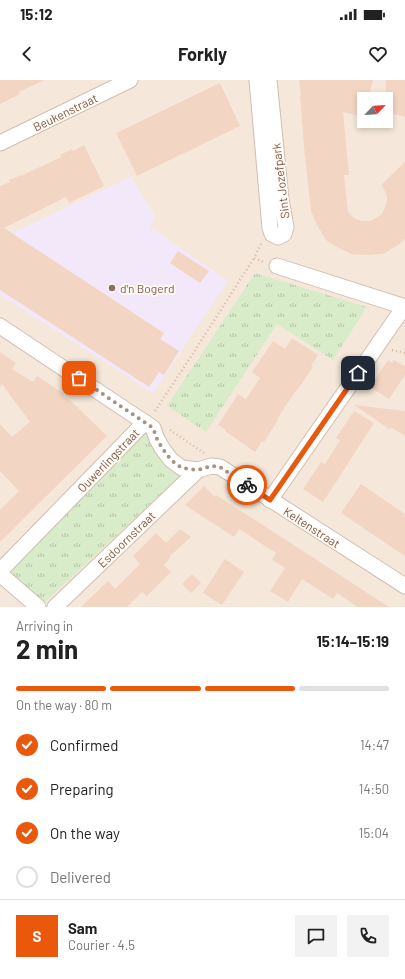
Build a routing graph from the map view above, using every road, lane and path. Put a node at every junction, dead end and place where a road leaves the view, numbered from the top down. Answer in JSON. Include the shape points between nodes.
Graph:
{"nodes":[{"id":1,"x":130,"y":80,"type":"edge"},
{"id":2,"x":257,"y":80,"type":"edge"},
{"id":3,"x":269,"y":80,"type":"edge"},
{"id":4,"x":0,"y":144,"type":"edge"},
{"id":5,"x":254,"y":258,"type":"dead end"},
{"id":6,"x":277,"y":266,"type":"dead end"},
{"id":7,"x":404,"y":307,"type":"edge"},
{"id":8,"x":0,"y":326,"type":"edge"},
{"id":9,"x":145,"y":422,"type":"junction"},
{"id":10,"x":170,"y":429,"type":"dead end"},
{"id":11,"x":220,"y":467,"type":"junction"},
{"id":12,"x":198,"y":470,"type":"junction"},
{"id":13,"x":270,"y":500,"type":"junction"},
{"id":14,"x":0,"y":573,"type":"edge"},
{"id":15,"x":405,"y":586,"type":"edge"},
{"id":16,"x":38,"y":607,"type":"edge"},
{"id":17,"x":54,"y":607,"type":"edge"}],
"edges":[{"from":1,"to":4,"type":"street","name":"Beukenstraat"},
{"from":2,"to":3,"type":"street","name":"Sint Jozefpark","via":[[270,228],[272,234],[278,237],[284,234],[286,227]]},
{"from":5,"to":9,"type":"path","name":"Ouwerlingstraat","via":[[194,352]]},
{"from":6,"to":7,"type":"street"},
{"from":7,"to":13,"type":"street"},
{"from":8,"to":9,"type":"street"},
{"from":9,"to":12,"type":"street","via":[[153,428],[171,460],[182,468]]},
{"from":9,"to":14,"type":"street","name":"Ouwerlingstraat"},
{"from":10,"to":11,"type":"path"},
{"from":11,"to":12,"type":"street","via":[[211,466]]},
{"from":11,"to":13,"type":"street","name":"Keltenstraat"},
{"from":12,"to":17,"type":"street","name":"Esdoornstraat"},
{"from":13,"to":15,"type":"street","name":"Keltenstraat"},
{"from":14,"to":16,"type":"street"}]}
